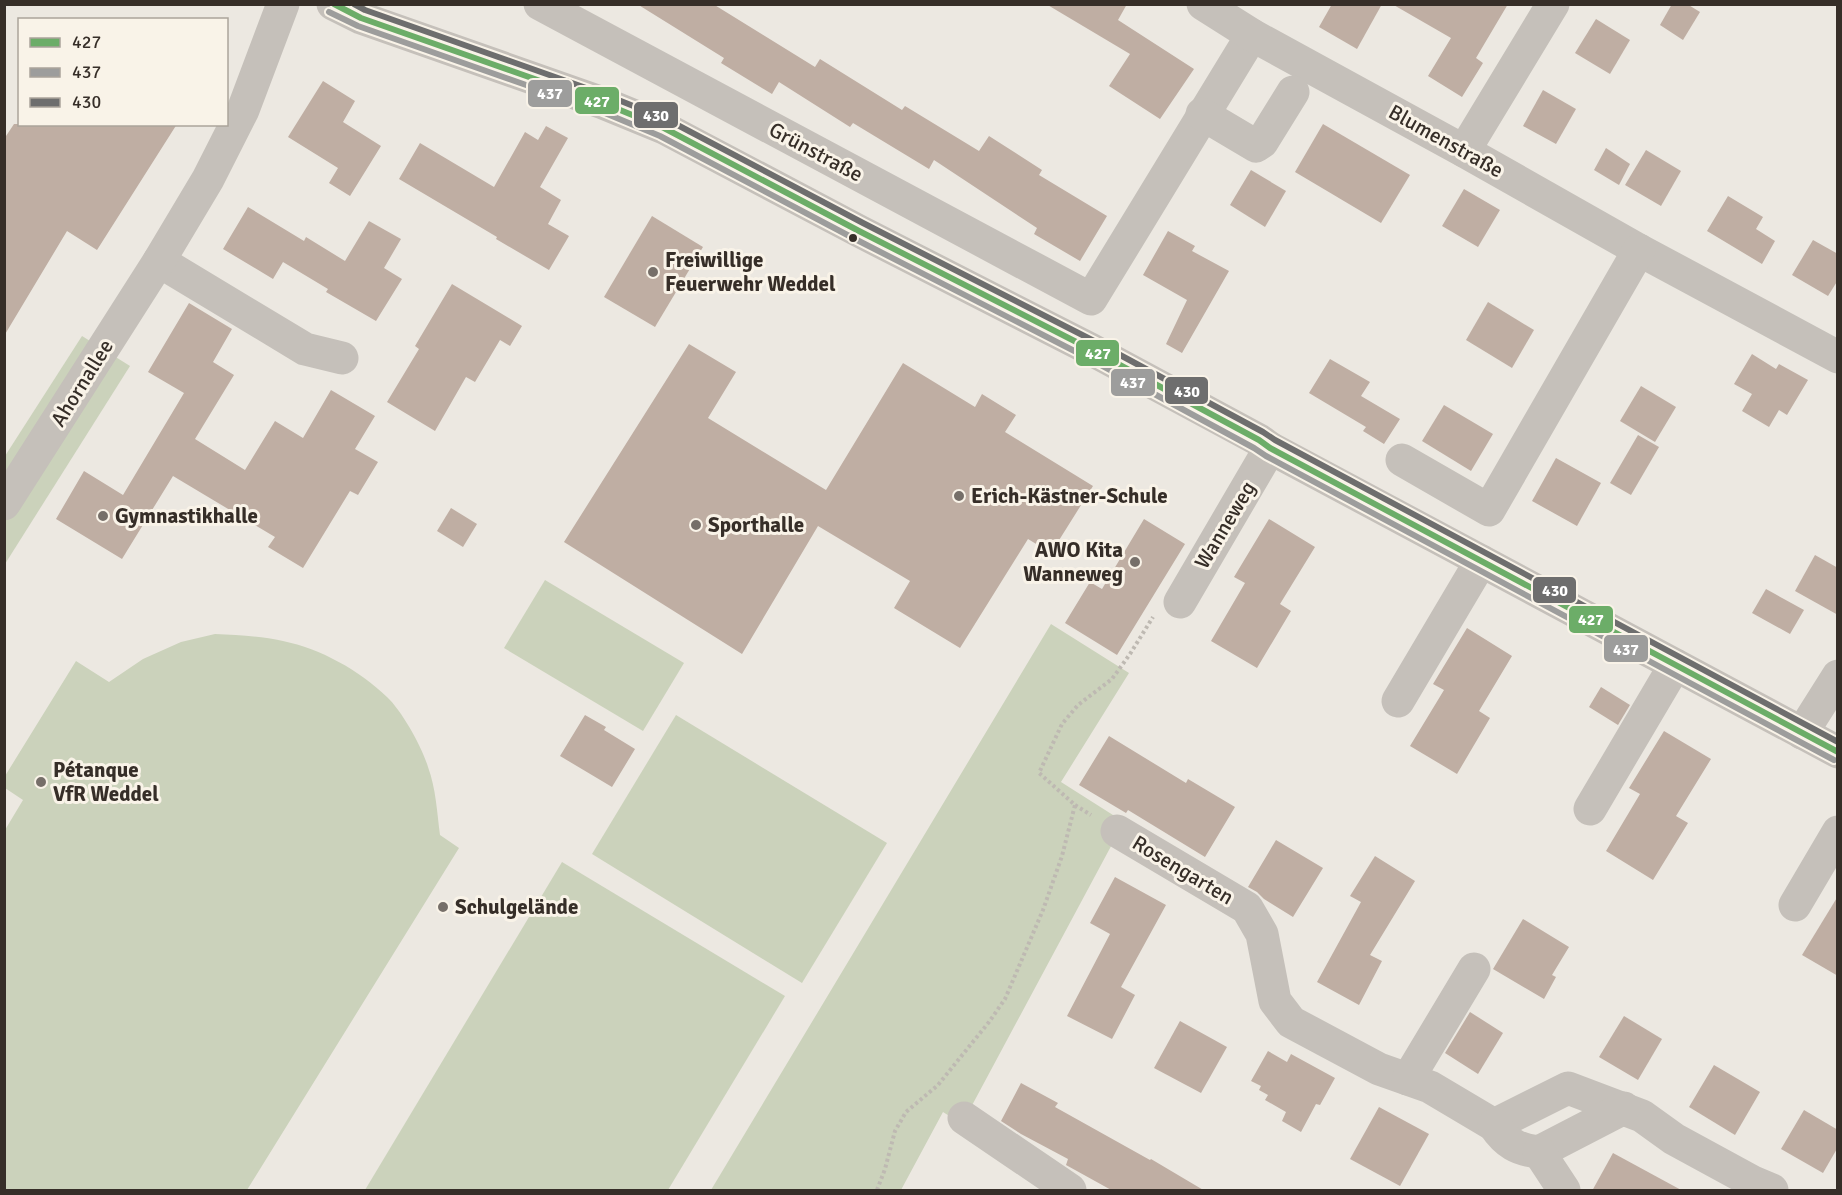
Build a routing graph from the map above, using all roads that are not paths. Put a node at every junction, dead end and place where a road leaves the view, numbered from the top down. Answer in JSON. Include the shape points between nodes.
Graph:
{"nodes":[{"id":1,"x":283,"y":4,"type":"edge"},
{"id":2,"x":333,"y":4,"type":"edge"},
{"id":3,"x":540,"y":4,"type":"edge"},
{"id":4,"x":1203,"y":4,"type":"edge"},
{"id":5,"x":1553,"y":4,"type":"edge"},
{"id":6,"x":1252,"y":35,"type":"junction"},
{"id":7,"x":1293,"y":92,"type":"dead end"},
{"id":8,"x":1202,"y":114,"type":"junction"},
{"id":9,"x":1464,"y":151,"type":"junction"},
{"id":10,"x":1639,"y":250,"type":"junction"},
{"id":11,"x":159,"y":261,"type":"junction"},
{"id":12,"x":1838,"y":357,"type":"edge"},
{"id":13,"x":342,"y":358,"type":"dead end"},
{"id":14,"x":1270,"y":448,"type":"junction"},
{"id":15,"x":1402,"y":460,"type":"dead end"},
{"id":16,"x":4,"y":504,"type":"edge"},
{"id":17,"x":1481,"y":561,"type":"junction"},
{"id":18,"x":1180,"y":602,"type":"dead end"},
{"id":19,"x":1675,"y":665,"type":"junction"},
{"id":20,"x":1838,"y":676,"type":"edge"},
{"id":21,"x":1398,"y":701,"type":"dead end"},
{"id":22,"x":1802,"y":733,"type":"junction"},
{"id":23,"x":1838,"y":752,"type":"edge"},
{"id":24,"x":1590,"y":809,"type":"dead end"},
{"id":25,"x":1117,"y":831,"type":"dead end"},
{"id":26,"x":1838,"y":832,"type":"edge"},
{"id":27,"x":1796,"y":905,"type":"dead end"},
{"id":28,"x":1474,"y":969,"type":"dead end"},
{"id":29,"x":1408,"y":1078,"type":"junction"},
{"id":30,"x":1624,"y":1108,"type":"junction"},
{"id":31,"x":964,"y":1118,"type":"dead end"},
{"id":32,"x":1494,"y":1125,"type":"junction"},
{"id":33,"x":1539,"y":1152,"type":"junction"},
{"id":34,"x":1758,"y":1188,"type":"edge"},
{"id":35,"x":1070,"y":1191,"type":"edge"},
{"id":36,"x":1564,"y":1191,"type":"edge"}],
"edges":[{"from":1,"to":11,"type":"street","name":"Ahornallee","via":[[243,110]]},
{"from":2,"to":14,"type":"street","via":[[361,18],[664,128],[1092,350]]},
{"from":3,"to":8,"type":"street","name":"Grünstraße","via":[[1091,299]]},
{"from":4,"to":6,"type":"street","name":"Blumenstraße"},
{"from":5,"to":9,"type":"street"},
{"from":6,"to":8,"type":"street"},
{"from":6,"to":9,"type":"street","name":"Blumenstraße"},
{"from":7,"to":8,"type":"street","via":[[1256,146]]},
{"from":9,"to":10,"type":"street","name":"Blumenstraße"},
{"from":10,"to":12,"type":"street","name":"Blumenstraße"},
{"from":10,"to":15,"type":"street","via":[[1489,510]]},
{"from":11,"to":13,"type":"street","via":[[305,349]]},
{"from":11,"to":16,"type":"street","name":"Ahornallee"},
{"from":14,"to":17,"type":"street"},
{"from":14,"to":18,"type":"street","name":"Wanneweg"},
{"from":17,"to":19,"type":"street"},
{"from":17,"to":21,"type":"street"},
{"from":19,"to":22,"type":"street"},
{"from":19,"to":24,"type":"street"},
{"from":20,"to":22,"type":"street"},
{"from":22,"to":23,"type":"street"},
{"from":25,"to":29,"type":"street","name":"Rosengarten","via":[[1247,908],[1262,934],[1275,1001],[1291,1022],[1379,1069]]},
{"from":26,"to":27,"type":"street"},
{"from":28,"to":29,"type":"street"},
{"from":29,"to":32,"type":"street","name":"Rosengarten"},
{"from":30,"to":32,"type":"street","via":[[1568,1088]]},
{"from":30,"to":33,"type":"street"},
{"from":30,"to":34,"type":"street"},
{"from":31,"to":35,"type":"street"},
{"from":32,"to":33,"type":"street","name":"Rosengarten","via":[[1502,1137],[1525,1150]]},
{"from":33,"to":36,"type":"street"}]}
